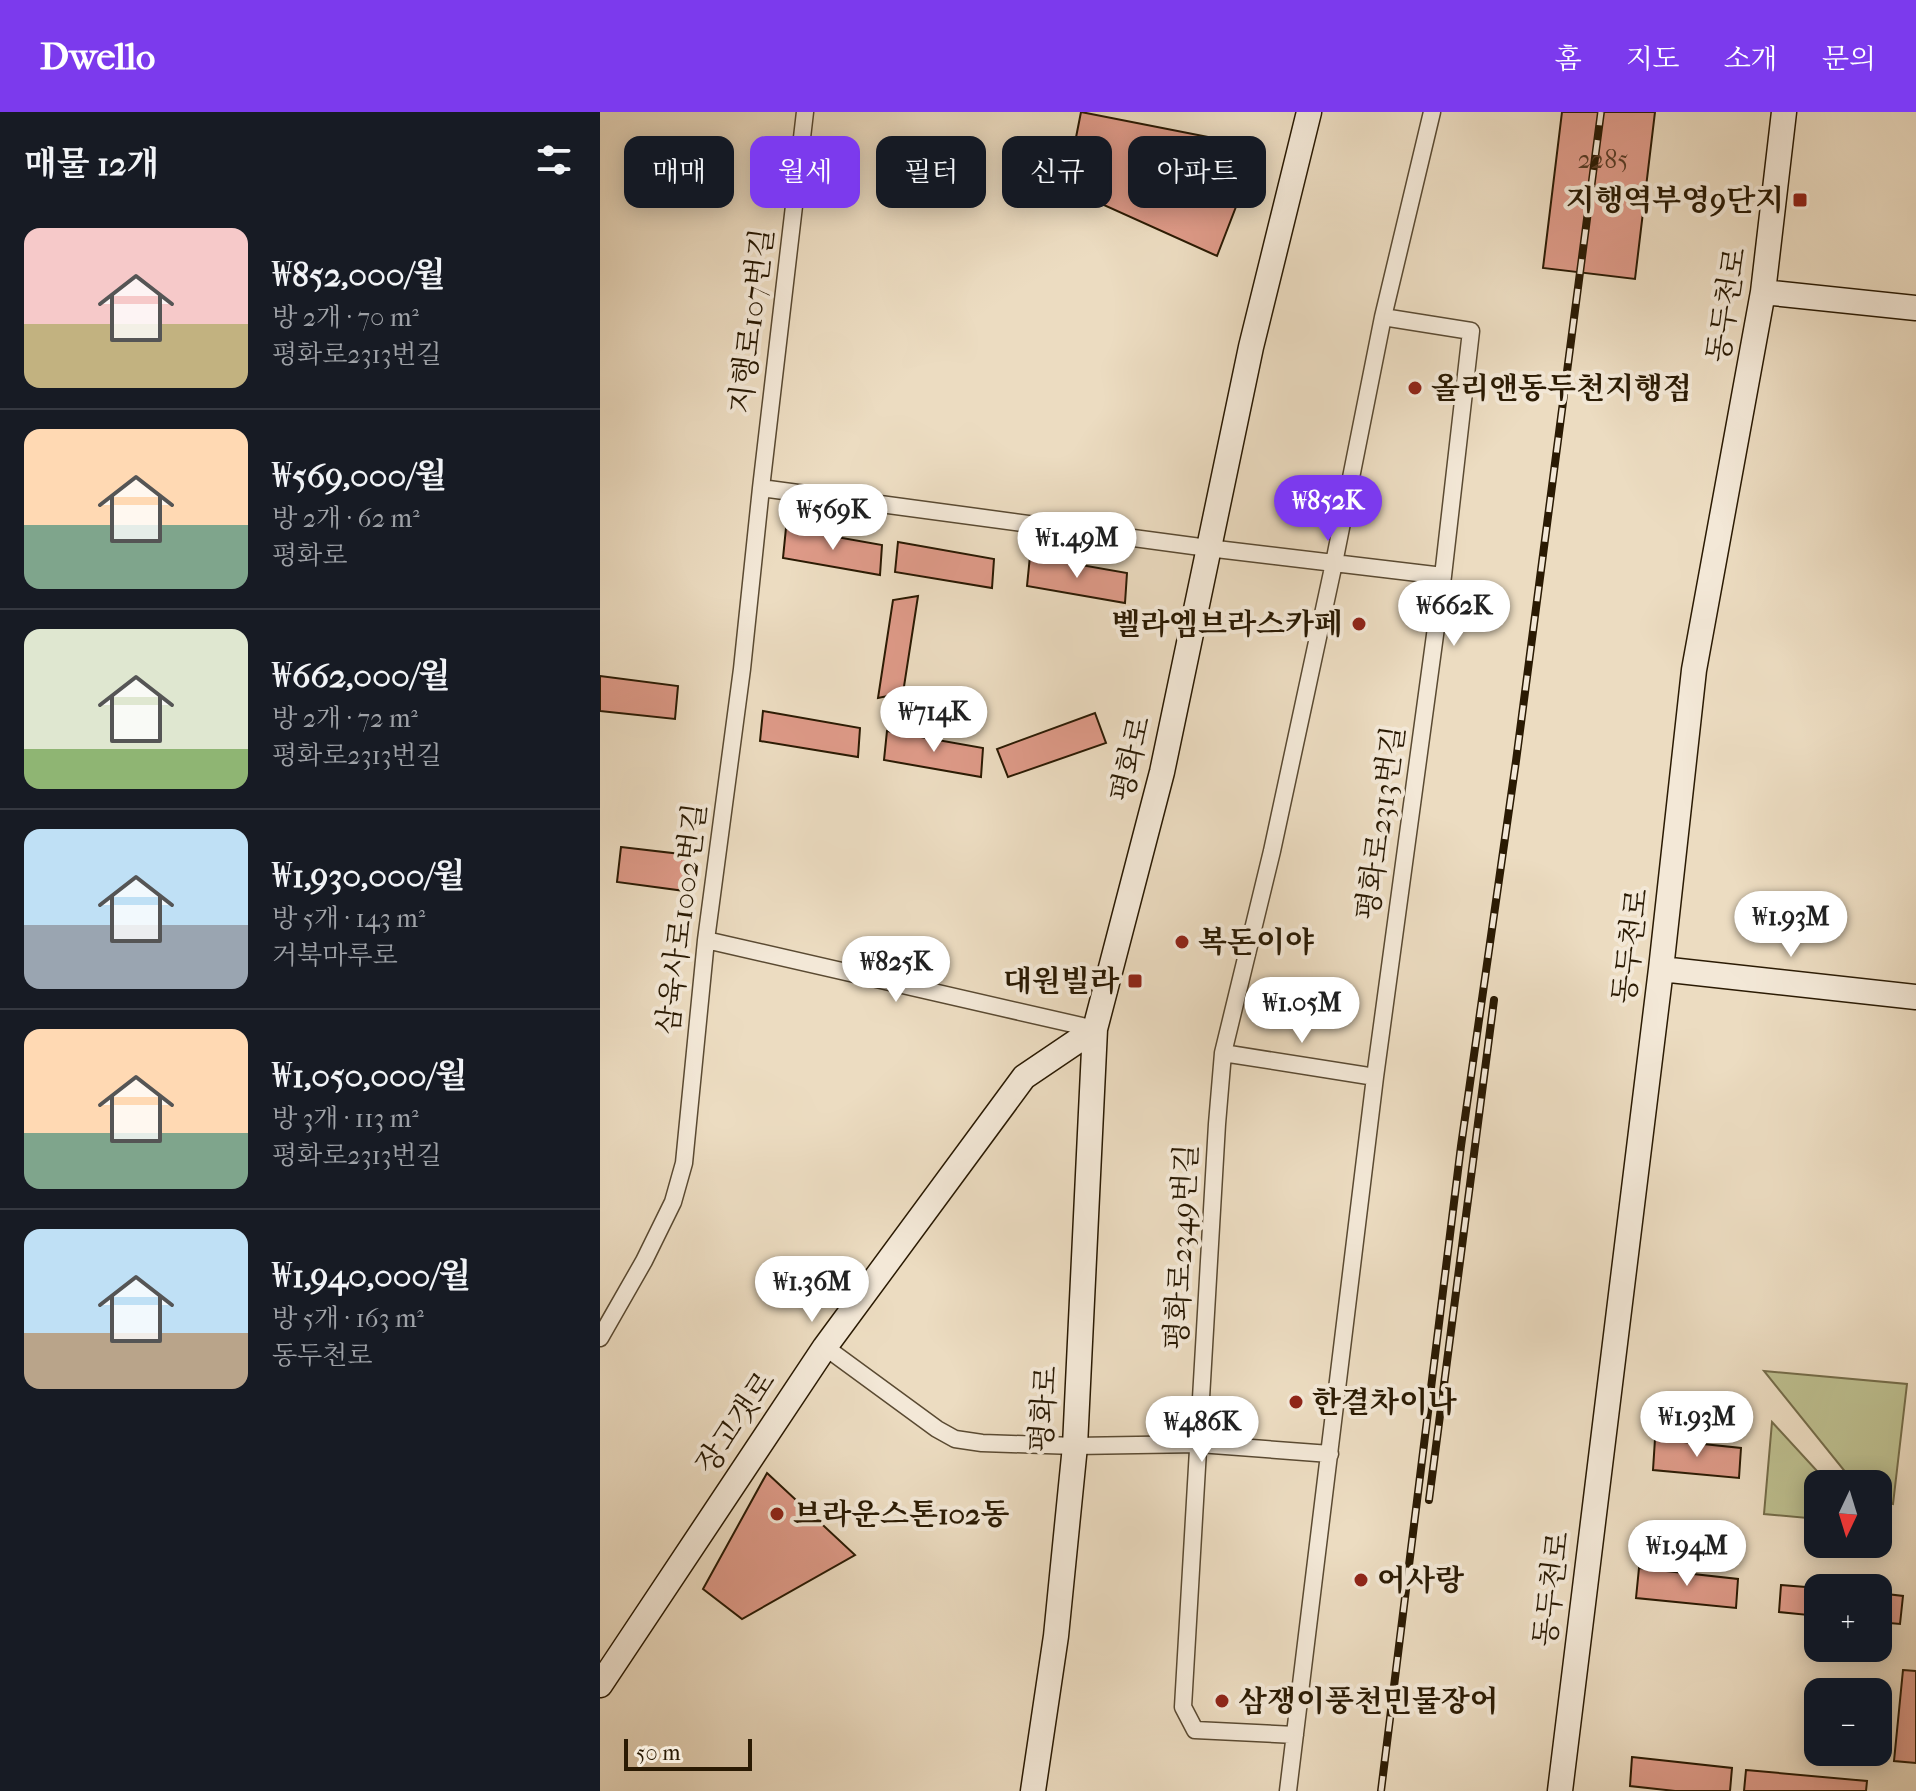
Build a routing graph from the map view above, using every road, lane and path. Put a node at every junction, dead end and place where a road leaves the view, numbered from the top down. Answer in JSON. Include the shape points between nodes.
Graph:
{"nodes":[{"id":1,"x":805,"y":112,"type":"edge"},
{"id":2,"x":1309,"y":112,"type":"edge"},
{"id":3,"x":1432,"y":112,"type":"edge"},
{"id":4,"x":1784,"y":112,"type":"edge"},
{"id":5,"x":1763,"y":292,"type":"junction"},
{"id":6,"x":1916,"y":308,"type":"edge"},
{"id":7,"x":1383,"y":317,"type":"junction"},
{"id":8,"x":761,"y":488,"type":"junction"},
{"id":9,"x":1208,"y":548,"type":"junction"},
{"id":10,"x":1334,"y":563,"type":"junction"},
{"id":11,"x":1443,"y":576,"type":"junction"},
{"id":12,"x":706,"y":940,"type":"junction"},
{"id":13,"x":1661,"y":969,"type":"junction"},
{"id":14,"x":1916,"y":997,"type":"edge"},
{"id":15,"x":1095,"y":1029,"type":"junction"},
{"id":16,"x":1223,"y":1053,"type":"junction"},
{"id":17,"x":1375,"y":1077,"type":"junction"},
{"id":18,"x":605,"y":1319,"type":"edge"},
{"id":19,"x":600,"y":1338,"type":"edge"},
{"id":20,"x":825,"y":1347,"type":"junction"},
{"id":21,"x":1199,"y":1444,"type":"junction"},
{"id":22,"x":1075,"y":1446,"type":"junction"},
{"id":23,"x":1330,"y":1454,"type":"junction"},
{"id":24,"x":600,"y":1685,"type":"edge"},
{"id":25,"x":1295,"y":1735,"type":"junction"},
{"id":26,"x":1033,"y":1791,"type":"edge"},
{"id":27,"x":1288,"y":1791,"type":"edge"},
{"id":28,"x":1560,"y":1791,"type":"edge"}],
"edges":[{"from":1,"to":8,"type":"street","name":"지행로107번길"},
{"from":2,"to":9,"type":"street","name":"평화로"},
{"from":3,"to":7,"type":"street"},
{"from":4,"to":5,"type":"street","name":"동두천로"},
{"from":5,"to":6,"type":"street"},
{"from":5,"to":13,"type":"street","name":"동두천로","via":[[1694,670]]},
{"from":7,"to":10,"type":"street"},
{"from":7,"to":11,"type":"street","name":"평화로2313번길","via":[[1471,331]]},
{"from":8,"to":9,"type":"street"},
{"from":8,"to":12,"type":"street","name":"삼육사로1002번길"},
{"from":9,"to":10,"type":"street"},
{"from":9,"to":15,"type":"street","name":"평화로","via":[[1162,772]]},
{"from":10,"to":11,"type":"street"},
{"from":10,"to":16,"type":"street"},
{"from":11,"to":17,"type":"street","name":"평화로2313번길"},
{"from":12,"to":15,"type":"street"},
{"from":12,"to":18,"type":"street","name":"삼육사로1002번길","via":[[684,1163],[673,1202],[644,1261]]},
{"from":13,"to":14,"type":"street"},
{"from":13,"to":28,"type":"street","name":"동두천로"},
{"from":15,"to":20,"type":"street","name":"장고갯로","via":[[1024,1077]]},
{"from":15,"to":22,"type":"street","name":"평화로"},
{"from":16,"to":17,"type":"street"},
{"from":16,"to":21,"type":"street","name":"평화로2349번길"},
{"from":17,"to":23,"type":"street"},
{"from":18,"to":19,"type":"street","name":"삼육사로1002번길"},
{"from":20,"to":22,"type":"street","via":[[955,1439]]},
{"from":20,"to":24,"type":"street","name":"장고갯로"},
{"from":21,"to":22,"type":"street"},
{"from":21,"to":23,"type":"street"},
{"from":21,"to":25,"type":"street","name":"평화로2349번길","via":[[1183,1707],[1195,1730]]},
{"from":22,"to":26,"type":"street","name":"평화로","via":[[1056,1636]]},
{"from":23,"to":25,"type":"street"},
{"from":25,"to":27,"type":"street"}]}
